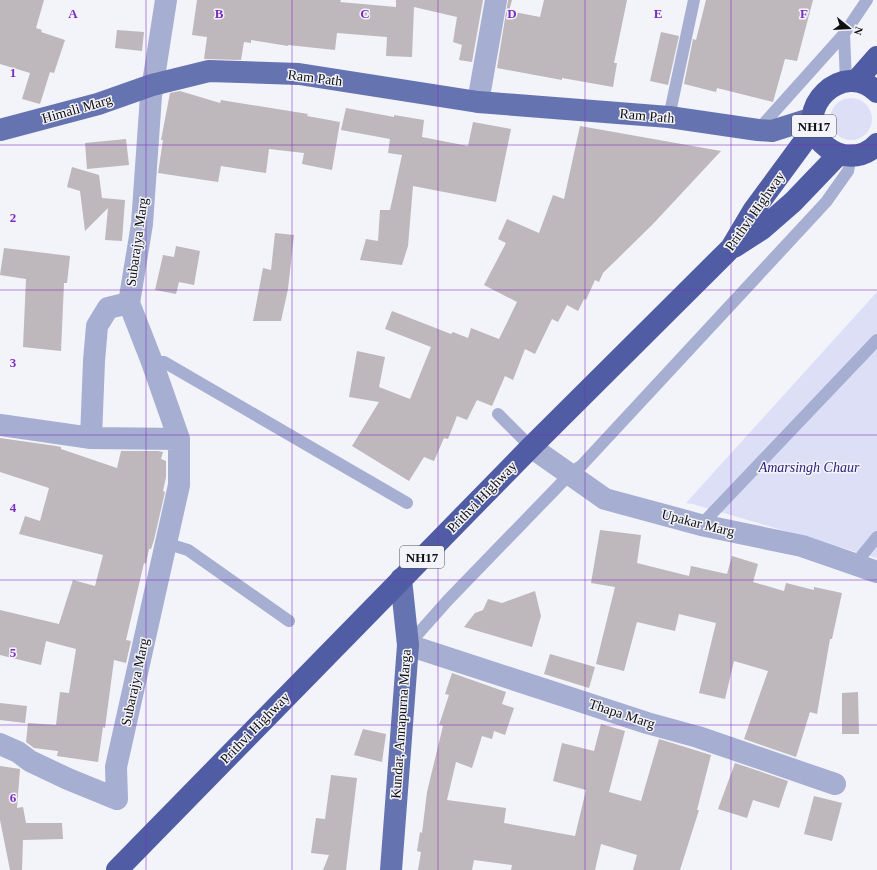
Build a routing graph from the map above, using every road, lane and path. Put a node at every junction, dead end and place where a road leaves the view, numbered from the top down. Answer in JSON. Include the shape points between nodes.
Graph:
{"nodes":[{"id":1,"x":166,"y":0,"type":"edge"},
{"id":2,"x":496,"y":0,"type":"edge"},
{"id":3,"x":694,"y":0,"type":"edge"},
{"id":4,"x":867,"y":0,"type":"edge"},
{"id":5,"x":844,"y":34,"type":"junction"},
{"id":6,"x":877,"y":57,"type":"edge"},
{"id":7,"x":851,"y":81,"type":"junction"},
{"id":8,"x":152,"y":85,"type":"junction"},
{"id":9,"x":877,"y":92,"type":"edge"},
{"id":10,"x":478,"y":102,"type":"junction"},
{"id":11,"x":669,"y":117,"type":"junction"},
{"id":12,"x":814,"y":123,"type":"junction"},
{"id":13,"x":0,"y":130,"type":"edge"},
{"id":14,"x":758,"y":130,"type":"junction"},
{"id":15,"x":876,"y":145,"type":"edge"},
{"id":16,"x":845,"y":155,"type":"junction"},
{"id":17,"x":731,"y":248,"type":"junction"},
{"id":18,"x":129,"y":303,"type":"junction"},
{"id":19,"x":877,"y":340,"type":"edge"},
{"id":20,"x":152,"y":362,"type":"junction"},
{"id":21,"x":498,"y":414,"type":"dead end"},
{"id":22,"x":0,"y":425,"type":"edge"},
{"id":23,"x":91,"y":438,"type":"junction"},
{"id":24,"x":178,"y":439,"type":"junction"},
{"id":25,"x":531,"y":447,"type":"junction"},
{"id":26,"x":571,"y":473,"type":"junction"},
{"id":27,"x":407,"y":503,"type":"dead end"},
{"id":28,"x":701,"y":525,"type":"junction"},
{"id":29,"x":877,"y":537,"type":"edge"},
{"id":30,"x":165,"y":543,"type":"junction"},
{"id":31,"x":855,"y":564,"type":"junction"},
{"id":32,"x":877,"y":572,"type":"edge"},
{"id":33,"x":401,"y":579,"type":"junction"},
{"id":34,"x":289,"y":622,"type":"dead end"},
{"id":35,"x":408,"y":645,"type":"junction"},
{"id":36,"x":0,"y":744,"type":"edge"},
{"id":37,"x":835,"y":784,"type":"dead end"},
{"id":38,"x":118,"y":870,"type":"edge"},
{"id":39,"x":391,"y":870,"type":"edge"}],
"edges":[{"from":1,"to":8,"type":"street","name":"Subarajya Marg"},
{"from":2,"to":10,"type":"street"},
{"from":3,"to":11,"type":"lane"},
{"from":4,"to":5,"type":"lane"},
{"from":5,"to":7,"type":"lane"},
{"from":5,"to":14,"type":"lane"},
{"from":6,"to":7,"type":"highway"},
{"from":7,"to":9,"type":"highway","via":[[865,84]]},
{"from":7,"to":12,"type":"highway","name":"Prithvi Highway","number":"NH17","via":[[836,84],[820,97],[815,106]]},
{"from":8,"to":10,"type":"main road","name":"Ram Path","via":[[209,71],[299,74]]},
{"from":8,"to":13,"type":"main road","name":"Himali Marg","via":[[98,104]]},
{"from":8,"to":18,"type":"street","name":"Subarajya Marg","via":[[142,224]]},
{"from":10,"to":11,"type":"main road","name":"Ram Path"},
{"from":11,"to":14,"type":"main road","name":"Ram Path"},
{"from":12,"to":14,"type":"main road","name":"Ram Path","via":[[772,131]]},
{"from":12,"to":16,"type":"highway","number":"NH17","via":[[819,139],[828,148]]},
{"from":12,"to":17,"type":"highway","name":"Prithvi Highway","number":"NH17","via":[[753,211]]},
{"from":15,"to":16,"type":"highway","via":[[867,152]]},
{"from":16,"to":17,"type":"highway","via":[[762,229]]},
{"from":16,"to":26,"type":"lane","via":[[848,171],[826,202],[582,465]]},
{"from":17,"to":25,"type":"highway","name":"Prithvi Highway","number":"NH17"},
{"from":18,"to":20,"type":"street","name":"Subarajya Marg"},
{"from":18,"to":23,"type":"street","via":[[108,308],[97,326]]},
{"from":19,"to":28,"type":"lane"},
{"from":20,"to":24,"type":"street","name":"Subarajya Marg"},
{"from":20,"to":27,"type":"lane","via":[[164,362]]},
{"from":21,"to":25,"type":"lane"},
{"from":22,"to":23,"type":"street"},
{"from":23,"to":24,"type":"street"},
{"from":24,"to":30,"type":"street","name":"Subarajya Marg","via":[[179,485]]},
{"from":25,"to":26,"type":"street","name":"Upakar Marg"},
{"from":25,"to":33,"type":"highway","name":"Prithvi Highway","number":"NH17"},
{"from":26,"to":28,"type":"street","name":"Upakar Marg","via":[[605,499]]},
{"from":26,"to":35,"type":"lane"},
{"from":28,"to":31,"type":"street","name":"Upakar Marg","via":[[802,546]]},
{"from":29,"to":31,"type":"lane"},
{"from":30,"to":34,"type":"lane","via":[[188,550]]},
{"from":30,"to":36,"type":"street","name":"Subarajya Marg","via":[[116,767],[117,799],[68,779]]},
{"from":31,"to":32,"type":"street","name":"Upakar Marg"},
{"from":33,"to":35,"type":"main road","name":"Kundar, Annapurna Marga"},
{"from":33,"to":38,"type":"highway","name":"Prithvi Highway","number":"NH17"},
{"from":35,"to":37,"type":"street","name":"Thapa Marg","via":[[647,724],[698,737]]},
{"from":35,"to":39,"type":"main road","name":"Kundar, Annapurna Marga"}]}
